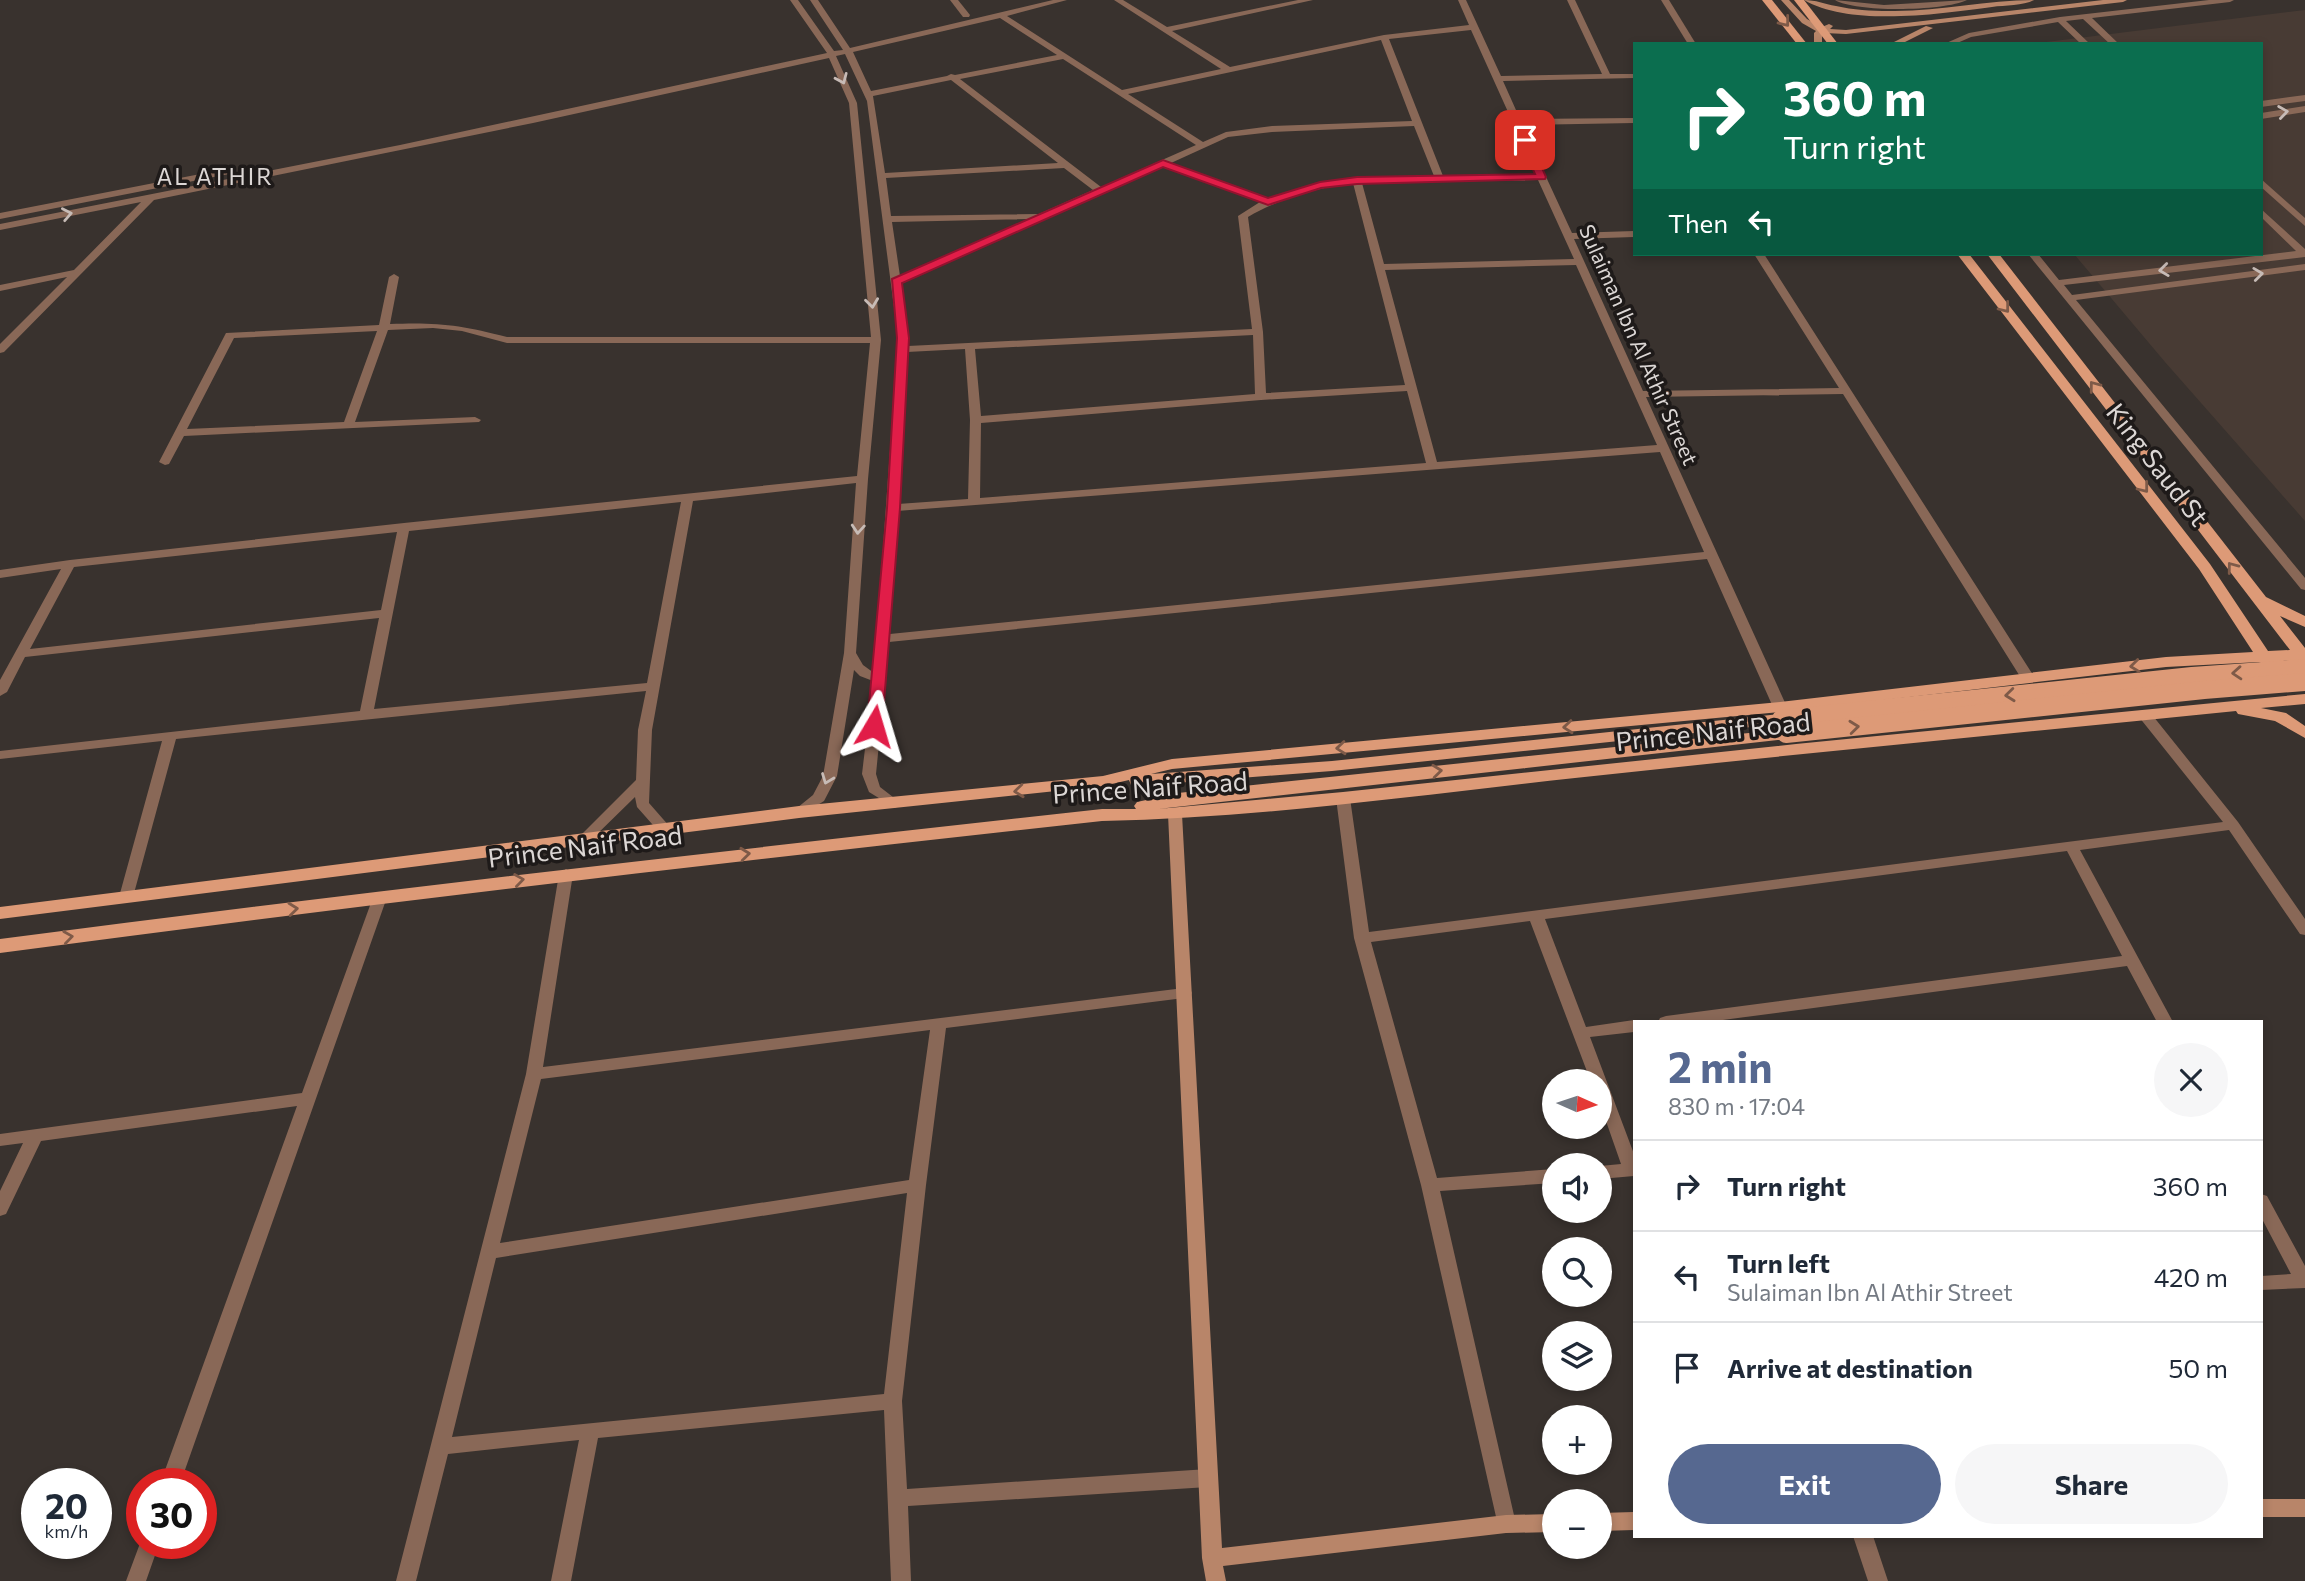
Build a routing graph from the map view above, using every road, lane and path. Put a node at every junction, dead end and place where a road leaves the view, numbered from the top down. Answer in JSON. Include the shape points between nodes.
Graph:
{"nodes":[{"id":1,"x":794,"y":0,"type":"edge"},
{"id":2,"x":814,"y":0,"type":"edge"},
{"id":3,"x":954,"y":0,"type":"edge"},
{"id":4,"x":1024,"y":0,"type":"edge"},
{"id":5,"x":1063,"y":0,"type":"edge"},
{"id":6,"x":1118,"y":0,"type":"edge"},
{"id":7,"x":1309,"y":0,"type":"edge"},
{"id":8,"x":1462,"y":0,"type":"edge"},
{"id":9,"x":1571,"y":0,"type":"edge"},
{"id":10,"x":1665,"y":0,"type":"edge"},
{"id":11,"x":1768,"y":0,"type":"edge"},
{"id":12,"x":1785,"y":0,"type":"edge"},
{"id":13,"x":1799,"y":0,"type":"edge"},
{"id":14,"x":1808,"y":0,"type":"edge"},
{"id":15,"x":1839,"y":0,"type":"edge"},
{"id":16,"x":1860,"y":0,"type":"edge"},
{"id":17,"x":2030,"y":0,"type":"edge"},
{"id":18,"x":2123,"y":0,"type":"edge"},
{"id":19,"x":2230,"y":0,"type":"edge"},
{"id":20,"x":1848,"y":3,"type":"junction"},
{"id":21,"x":1964,"y":4,"type":"edge"},
{"id":22,"x":966,"y":15,"type":"junction"},
{"id":23,"x":1001,"y":15,"type":"junction"},
{"id":24,"x":1982,"y":16,"type":"junction"},
{"id":25,"x":2085,"y":16,"type":"junction"},
{"id":26,"x":2060,"y":19,"type":"junction"},
{"id":27,"x":1474,"y":27,"type":"junction"},
{"id":28,"x":1165,"y":30,"type":"junction"},
{"id":29,"x":1823,"y":30,"type":"junction"},
{"id":30,"x":1384,"y":37,"type":"junction"},
{"id":31,"x":1691,"y":42,"type":"edge"},
{"id":32,"x":1800,"y":42,"type":"edge"},
{"id":33,"x":1818,"y":42,"type":"edge"},
{"id":34,"x":1832,"y":42,"type":"edge"},
{"id":35,"x":1898,"y":42,"type":"edge"},
{"id":36,"x":1953,"y":42,"type":"edge"},
{"id":37,"x":2084,"y":42,"type":"edge"},
{"id":38,"x":2113,"y":42,"type":"edge"},
{"id":39,"x":847,"y":50,"type":"junction"},
{"id":40,"x":831,"y":53,"type":"junction"},
{"id":41,"x":1063,"y":56,"type":"junction"},
{"id":42,"x":1227,"y":69,"type":"junction"},
{"id":43,"x":951,"y":76,"type":"junction"},
{"id":44,"x":1607,"y":76,"type":"junction"},
{"id":45,"x":1633,"y":76,"type":"edge"},
{"id":46,"x":1497,"y":79,"type":"junction"},
{"id":47,"x":1120,"y":93,"type":"junction"},
{"id":48,"x":869,"y":94,"type":"junction"},
{"id":49,"x":2305,"y":98,"type":"edge"},
{"id":50,"x":2263,"y":104,"type":"edge"},
{"id":51,"x":2305,"y":109,"type":"edge"},
{"id":52,"x":2263,"y":116,"type":"edge"},
{"id":53,"x":1633,"y":120,"type":"edge"},
{"id":54,"x":1517,"y":122,"type":"junction"},
{"id":55,"x":1416,"y":123,"type":"junction"},
{"id":56,"x":1203,"y":146,"type":"junction"},
{"id":57,"x":330,"y":151,"type":"dead end"},
{"id":58,"x":1163,"y":163,"type":"junction"},
{"id":59,"x":1066,"y":165,"type":"junction"},
{"id":60,"x":237,"y":170,"type":"dead end"},
{"id":61,"x":881,"y":176,"type":"junction"},
{"id":62,"x":1541,"y":177,"type":"junction"},
{"id":63,"x":1439,"y":178,"type":"junction"},
{"id":64,"x":1357,"y":180,"type":"junction"},
{"id":65,"x":2263,"y":184,"type":"edge"},
{"id":66,"x":157,"y":185,"type":"junction"},
{"id":67,"x":1100,"y":191,"type":"junction"},
{"id":68,"x":151,"y":198,"type":"junction"},
{"id":69,"x":1268,"y":202,"type":"junction"},
{"id":70,"x":2263,"y":214,"type":"edge"},
{"id":71,"x":1045,"y":215,"type":"junction"},
{"id":72,"x":0,"y":216,"type":"edge"},
{"id":73,"x":887,"y":219,"type":"junction"},
{"id":74,"x":2305,"y":223,"type":"edge"},
{"id":75,"x":0,"y":227,"type":"edge"},
{"id":76,"x":1633,"y":234,"type":"edge"},
{"id":77,"x":1568,"y":236,"type":"junction"},
{"id":78,"x":2305,"y":254,"type":"edge"},
{"id":79,"x":1760,"y":256,"type":"edge"},
{"id":80,"x":1965,"y":256,"type":"edge"},
{"id":81,"x":1995,"y":256,"type":"edge"},
{"id":82,"x":2035,"y":256,"type":"edge"},
{"id":83,"x":1580,"y":262,"type":"junction"},
{"id":84,"x":1379,"y":267,"type":"junction"},
{"id":85,"x":2305,"y":267,"type":"edge"},
{"id":86,"x":78,"y":271,"type":"junction"},
{"id":87,"x":394,"y":277,"type":"dead end"},
{"id":88,"x":896,"y":281,"type":"junction"},
{"id":89,"x":2056,"y":283,"type":"junction"},
{"id":90,"x":0,"y":288,"type":"edge"},
{"id":91,"x":2068,"y":298,"type":"junction"},
{"id":92,"x":384,"y":327,"type":"junction"},
{"id":93,"x":1258,"y":332,"type":"junction"},
{"id":94,"x":876,"y":341,"type":"junction"},
{"id":95,"x":970,"y":346,"type":"junction"},
{"id":96,"x":903,"y":349,"type":"junction"},
{"id":97,"x":0,"y":350,"type":"edge"},
{"id":98,"x":1411,"y":388,"type":"junction"},
{"id":99,"x":1845,"y":391,"type":"junction"},
{"id":100,"x":1639,"y":394,"type":"junction"},
{"id":101,"x":1261,"y":397,"type":"junction"},
{"id":102,"x":475,"y":420,"type":"dead end"},
{"id":103,"x":976,"y":420,"type":"junction"},
{"id":104,"x":348,"y":426,"type":"junction"},
{"id":105,"x":180,"y":433,"type":"junction"},
{"id":106,"x":1664,"y":448,"type":"junction"},
{"id":107,"x":165,"y":463,"type":"dead end"},
{"id":108,"x":1432,"y":466,"type":"junction"},
{"id":109,"x":862,"y":478,"type":"junction"},
{"id":110,"x":688,"y":497,"type":"junction"},
{"id":111,"x":974,"y":502,"type":"junction"},
{"id":112,"x":893,"y":508,"type":"junction"},
{"id":113,"x":404,"y":527,"type":"junction"},
{"id":114,"x":1712,"y":555,"type":"junction"},
{"id":115,"x":70,"y":564,"type":"junction"},
{"id":116,"x":2205,"y":567,"type":"junction"},
{"id":117,"x":0,"y":574,"type":"edge"},
{"id":118,"x":2305,"y":586,"type":"edge"},
{"id":119,"x":2256,"y":599,"type":"junction"},
{"id":120,"x":388,"y":613,"type":"junction"},
{"id":121,"x":2305,"y":622,"type":"edge"},
{"id":122,"x":883,"y":639,"type":"junction"},
{"id":123,"x":850,"y":653,"type":"junction"},
{"id":124,"x":21,"y":654,"type":"junction"},
{"id":125,"x":2262,"y":655,"type":"junction"},
{"id":126,"x":2304,"y":659,"type":"edge"},
{"id":127,"x":2166,"y":662,"type":"junction"},
{"id":128,"x":876,"y":675,"type":"junction"},
{"id":129,"x":2028,"y":678,"type":"junction"},
{"id":130,"x":2305,"y":682,"type":"edge"},
{"id":131,"x":653,"y":686,"type":"junction"},
{"id":132,"x":0,"y":692,"type":"edge"},
{"id":133,"x":2302,"y":703,"type":"edge"},
{"id":134,"x":2209,"y":707,"type":"junction"},
{"id":135,"x":366,"y":714,"type":"junction"},
{"id":136,"x":2144,"y":714,"type":"junction"},
{"id":137,"x":1782,"y":720,"type":"junction"},
{"id":138,"x":2305,"y":733,"type":"edge"},
{"id":139,"x":170,"y":737,"type":"junction"},
{"id":140,"x":0,"y":755,"type":"edge"},
{"id":141,"x":643,"y":781,"type":"junction"},
{"id":142,"x":1343,"y":799,"type":"junction"},
{"id":143,"x":895,"y":804,"type":"junction"},
{"id":144,"x":799,"y":812,"type":"junction"},
{"id":145,"x":1175,"y":814,"type":"junction"},
{"id":146,"x":1102,"y":815,"type":"junction"},
{"id":147,"x":2233,"y":825,"type":"junction"},
{"id":148,"x":665,"y":830,"type":"junction"},
{"id":149,"x":584,"y":839,"type":"junction"},
{"id":150,"x":2071,"y":846,"type":"junction"},
{"id":151,"x":566,"y":874,"type":"junction"},
{"id":152,"x":126,"y":897,"type":"junction"},
{"id":153,"x":379,"y":900,"type":"junction"},
{"id":154,"x":0,"y":913,"type":"edge"},
{"id":155,"x":1536,"y":916,"type":"junction"},
{"id":156,"x":2305,"y":930,"type":"edge"},
{"id":157,"x":1362,"y":938,"type":"junction"},
{"id":158,"x":0,"y":946,"type":"edge"},
{"id":159,"x":2132,"y":960,"type":"junction"},
{"id":160,"x":1184,"y":993,"type":"junction"},
{"id":161,"x":1682,"y":1020,"type":"edge"},
{"id":162,"x":2164,"y":1020,"type":"edge"},
{"id":163,"x":939,"y":1023,"type":"junction"},
{"id":164,"x":1633,"y":1026,"type":"edge"},
{"id":165,"x":1581,"y":1033,"type":"junction"},
{"id":166,"x":1594,"y":1069,"type":"edge"},
{"id":167,"x":534,"y":1074,"type":"junction"},
{"id":168,"x":309,"y":1098,"type":"junction"},
{"id":169,"x":1612,"y":1114,"type":"edge"},
{"id":170,"x":36,"y":1135,"type":"junction"},
{"id":171,"x":0,"y":1140,"type":"edge"},
{"id":172,"x":1633,"y":1167,"type":"edge"},
{"id":173,"x":1633,"y":1169,"type":"edge"},
{"id":174,"x":1612,"y":1171,"type":"edge"},
{"id":175,"x":1542,"y":1177,"type":"edge"},
{"id":176,"x":916,"y":1185,"type":"junction"},
{"id":177,"x":1430,"y":1185,"type":"junction"},
{"id":178,"x":2263,"y":1205,"type":"edge"},
{"id":179,"x":0,"y":1209,"type":"edge"},
{"id":180,"x":489,"y":1252,"type":"junction"},
{"id":181,"x":2305,"y":1281,"type":"edge"},
{"id":182,"x":2263,"y":1283,"type":"edge"},
{"id":183,"x":893,"y":1401,"type":"junction"},
{"id":184,"x":590,"y":1431,"type":"junction"},
{"id":185,"x":440,"y":1446,"type":"junction"},
{"id":186,"x":176,"y":1468,"type":"edge"},
{"id":187,"x":1208,"y":1478,"type":"junction"},
{"id":188,"x":898,"y":1499,"type":"junction"},
{"id":189,"x":2263,"y":1508,"type":"edge"},
{"id":190,"x":2305,"y":1508,"type":"edge"},
{"id":191,"x":1612,"y":1521,"type":"edge"},
{"id":192,"x":1633,"y":1521,"type":"edge"},
{"id":193,"x":1542,"y":1523,"type":"edge"},
{"id":194,"x":1506,"y":1524,"type":"junction"},
{"id":195,"x":1864,"y":1538,"type":"edge"},
{"id":196,"x":1212,"y":1558,"type":"junction"},
{"id":197,"x":143,"y":1559,"type":"edge"},
{"id":198,"x":135,"y":1581,"type":"edge"},
{"id":199,"x":407,"y":1581,"type":"edge"},
{"id":200,"x":561,"y":1581,"type":"edge"},
{"id":201,"x":901,"y":1581,"type":"edge"},
{"id":202,"x":1216,"y":1581,"type":"edge"},
{"id":203,"x":1878,"y":1581,"type":"edge"}],
"edges":[{"from":1,"to":40,"type":"street"},
{"from":2,"to":39,"type":"street"},
{"from":3,"to":22,"type":"street"},
{"from":4,"to":22,"type":"street"},
{"from":5,"to":23,"type":"street"},
{"from":6,"to":28,"type":"street"},
{"from":7,"to":28,"type":"street"},
{"from":8,"to":27,"type":"street","name":"Sulaiman Ibn Al Athir Street"},
{"from":9,"to":44,"type":"street"},
{"from":10,"to":31,"type":"street"},
{"from":11,"to":32,"type":"main road","one_way":true},
{"from":12,"to":29,"type":"main road","via":[[1806,25]]},
{"from":13,"to":29,"type":"main road"},
{"from":14,"to":21,"type":"main road","via":[[1870,13]]},
{"from":15,"to":20,"type":"street"},
{"from":16,"to":20,"type":"street"},
{"from":17,"to":21,"type":"main road"},
{"from":18,"to":24,"type":"main road"},
{"from":19,"to":25,"type":"street"},
{"from":20,"to":21,"type":"street"},
{"from":21,"to":29,"type":"main road"},
{"from":22,"to":39,"type":"street"},
{"from":23,"to":39,"type":"street"},
{"from":23,"to":41,"type":"street"},
{"from":24,"to":29,"type":"main road","via":[[1856,31]]},
{"from":24,"to":35,"type":"main road","via":[[1922,30]]},
{"from":25,"to":26,"type":"street"},
{"from":25,"to":38,"type":"street"},
{"from":26,"to":36,"type":"street"},
{"from":26,"to":37,"type":"street"},
{"from":27,"to":30,"type":"street"},
{"from":27,"to":46,"type":"street","name":"Sulaiman Ibn Al Athir Street"},
{"from":28,"to":42,"type":"street"},
{"from":29,"to":33,"type":"main road"},
{"from":29,"to":34,"type":"main road"},
{"from":30,"to":42,"type":"street"},
{"from":30,"to":55,"type":"street"},
{"from":39,"to":40,"type":"street"},
{"from":39,"to":48,"type":"street"},
{"from":40,"to":57,"type":"street"},
{"from":40,"to":68,"type":"street"},
{"from":40,"to":94,"type":"street","one_way":true,"via":[[853,103]]},
{"from":41,"to":43,"type":"street"},
{"from":41,"to":47,"type":"street"},
{"from":42,"to":47,"type":"street"},
{"from":43,"to":48,"type":"street"},
{"from":43,"to":59,"type":"street"},
{"from":44,"to":45,"type":"street"},
{"from":44,"to":46,"type":"street"},
{"from":46,"to":54,"type":"street","name":"Sulaiman Ibn Al Athir Street"},
{"from":47,"to":56,"type":"street"},
{"from":48,"to":61,"type":"street"},
{"from":49,"to":50,"type":"street"},
{"from":52,"to":51,"type":"street","one_way":true},
{"from":53,"to":54,"type":"street"},
{"from":54,"to":62,"type":"street","name":"Sulaiman Ibn Al Athir Street"},
{"from":55,"to":56,"type":"street","via":[[1272,129],[1226,135]]},
{"from":55,"to":63,"type":"street"},
{"from":56,"to":58,"type":"street"},
{"from":58,"to":67,"type":"street"},
{"from":58,"to":69,"type":"street"},
{"from":59,"to":61,"type":"street"},
{"from":59,"to":67,"type":"street"},
{"from":60,"to":66,"type":"street"},
{"from":61,"to":73,"type":"street"},
{"from":62,"to":63,"type":"street"},
{"from":62,"to":77,"type":"street","name":"Sulaiman Ibn Al Athir Street"},
{"from":63,"to":64,"type":"street"},
{"from":64,"to":69,"type":"street","via":[[1320,185]]},
{"from":64,"to":84,"type":"street"},
{"from":65,"to":74,"type":"street"},
{"from":66,"to":68,"type":"street"},
{"from":66,"to":72,"type":"street"},
{"from":67,"to":71,"type":"street"},
{"from":75,"to":68,"type":"street","one_way":true},
{"from":68,"to":86,"type":"street"},
{"from":69,"to":93,"type":"street","via":[[1243,216]]},
{"from":70,"to":78,"type":"street"},
{"from":71,"to":73,"type":"street"},
{"from":71,"to":88,"type":"street"},
{"from":73,"to":88,"type":"street"},
{"from":76,"to":77,"type":"street"},
{"from":77,"to":83,"type":"street","name":"Sulaiman Ibn Al Athir Street"},
{"from":78,"to":89,"type":"street","one_way":true},
{"from":79,"to":99,"type":"street"},
{"from":80,"to":116,"type":"main road","name":"King Saud St","one_way":true},
{"from":119,"to":81,"type":"main road","name":"King Saud St","one_way":true},
{"from":82,"to":89,"type":"street"},
{"from":83,"to":84,"type":"street"},
{"from":83,"to":100,"type":"street","name":"Sulaiman Ibn Al Athir Street"},
{"from":84,"to":98,"type":"street"},
{"from":91,"to":85,"type":"street","one_way":true},
{"from":86,"to":90,"type":"street"},
{"from":86,"to":97,"type":"street"},
{"from":87,"to":92,"type":"street"},
{"from":88,"to":96,"type":"street"},
{"from":89,"to":91,"type":"street"},
{"from":91,"to":118,"type":"street"},
{"from":92,"to":94,"type":"street","via":[[462,328],[507,340]]},
{"from":92,"to":104,"type":"street"},
{"from":92,"to":105,"type":"street","via":[[230,335]]},
{"from":93,"to":95,"type":"street"},
{"from":93,"to":101,"type":"street"},
{"from":94,"to":109,"type":"street"},
{"from":95,"to":96,"type":"street"},
{"from":95,"to":103,"type":"street"},
{"from":96,"to":112,"type":"street"},
{"from":98,"to":101,"type":"street"},
{"from":98,"to":108,"type":"street"},
{"from":99,"to":100,"type":"street"},
{"from":99,"to":129,"type":"street"},
{"from":100,"to":106,"type":"street","name":"Sulaiman Ibn Al Athir Street"},
{"from":101,"to":103,"type":"street"},
{"from":102,"to":104,"type":"street"},
{"from":103,"to":111,"type":"street"},
{"from":104,"to":105,"type":"street"},
{"from":105,"to":107,"type":"street"},
{"from":106,"to":108,"type":"street"},
{"from":106,"to":114,"type":"street","name":"Sulaiman Ibn Al Athir Street"},
{"from":108,"to":111,"type":"street"},
{"from":109,"to":110,"type":"street"},
{"from":109,"to":123,"type":"street","one_way":true},
{"from":110,"to":113,"type":"street"},
{"from":110,"to":131,"type":"street"},
{"from":111,"to":112,"type":"street"},
{"from":112,"to":122,"type":"street"},
{"from":113,"to":115,"type":"street"},
{"from":113,"to":120,"type":"street"},
{"from":114,"to":122,"type":"street"},
{"from":114,"to":137,"type":"street","name":"Sulaiman Ibn Al Athir Street"},
{"from":115,"to":117,"type":"street"},
{"from":115,"to":124,"type":"street"},
{"from":116,"to":125,"type":"main road","name":"King Saud St"},
{"from":116,"to":127,"type":"main road","via":[[2239,639],[2234,646]]},
{"from":119,"to":121,"type":"main road"},
{"from":119,"to":126,"type":"main road","name":"King Saud St"},
{"from":120,"to":124,"type":"street"},
{"from":120,"to":135,"type":"street"},
{"from":122,"to":128,"type":"street"},
{"from":123,"to":128,"type":"street","via":[[858,670]]},
{"from":123,"to":144,"type":"street","one_way":true,"via":[[830,776],[819,798]]},
{"from":124,"to":132,"type":"street"},
{"from":125,"to":126,"type":"main road","name":"Prince Naif Road"},
{"from":125,"to":127,"type":"main road","name":"Prince Naif Road"},
{"from":125,"to":133,"type":"main road","name":"King Saud St"},
{"from":126,"to":137,"type":"main road","one_way":true,"bridge":true,"via":[[2192,676]]},
{"from":127,"to":129,"type":"main road","name":"Prince Naif Road","one_way":true},
{"from":128,"to":143,"type":"street","via":[[869,775],[874,789]]},
{"from":129,"to":137,"type":"main road","name":"Prince Naif Road"},
{"from":137,"to":130,"type":"main road","one_way":true,"bridge":true},
{"from":131,"to":135,"type":"street"},
{"from":131,"to":141,"type":"street"},
{"from":133,"to":134,"type":"main road","name":"Prince Naif Road"},
{"from":134,"to":136,"type":"main road","name":"Prince Naif Road"},
{"from":134,"to":138,"type":"main road","via":[[2260,711]]},
{"from":135,"to":139,"type":"street"},
{"from":136,"to":142,"type":"main road","name":"Prince Naif Road"},
{"from":136,"to":147,"type":"street"},
{"from":137,"to":143,"type":"main road","name":"Prince Naif Road","one_way":true,"via":[[1172,764],[1103,781]]},
{"from":146,"to":137,"type":"main road","one_way":true,"via":[[1178,799]]},
{"from":139,"to":140,"type":"street"},
{"from":139,"to":152,"type":"street"},
{"from":141,"to":148,"type":"street","via":[[642,804]]},
{"from":141,"to":149,"type":"street"},
{"from":142,"to":145,"type":"main road","name":"Prince Naif Road"},
{"from":142,"to":157,"type":"street"},
{"from":143,"to":144,"type":"main road","name":"Prince Naif Road"},
{"from":144,"to":148,"type":"main road","name":"Prince Naif Road"},
{"from":145,"to":146,"type":"main road","name":"Prince Naif Road"},
{"from":145,"to":160,"type":"main road"},
{"from":151,"to":146,"type":"main road","name":"Prince Naif Road","one_way":true},
{"from":147,"to":150,"type":"street"},
{"from":147,"to":156,"type":"street"},
{"from":148,"to":149,"type":"main road","name":"Prince Naif Road"},
{"from":149,"to":152,"type":"main road","name":"Prince Naif Road"},
{"from":150,"to":155,"type":"street"},
{"from":150,"to":159,"type":"street"},
{"from":153,"to":151,"type":"main road","name":"Prince Naif Road","one_way":true},
{"from":151,"to":167,"type":"street"},
{"from":152,"to":154,"type":"main road","name":"Prince Naif Road"},
{"from":158,"to":153,"type":"main road","name":"Prince Naif Road","one_way":true},
{"from":153,"to":168,"type":"street"},
{"from":155,"to":157,"type":"street"},
{"from":155,"to":165,"type":"street"},
{"from":157,"to":177,"type":"street"},
{"from":159,"to":161,"type":"street"},
{"from":159,"to":162,"type":"street"},
{"from":160,"to":163,"type":"street"},
{"from":160,"to":187,"type":"main road"},
{"from":163,"to":167,"type":"street"},
{"from":163,"to":176,"type":"street"},
{"from":164,"to":165,"type":"street"},
{"from":165,"to":166,"type":"street"},
{"from":167,"to":180,"type":"street"},
{"from":168,"to":170,"type":"street"},
{"from":168,"to":186,"type":"street"},
{"from":169,"to":172,"type":"street"},
{"from":170,"to":171,"type":"street"},
{"from":170,"to":179,"type":"street"},
{"from":173,"to":174,"type":"street"},
{"from":175,"to":177,"type":"street"},
{"from":176,"to":180,"type":"street"},
{"from":176,"to":183,"type":"street"},
{"from":177,"to":194,"type":"street"},
{"from":178,"to":181,"type":"street"},
{"from":180,"to":185,"type":"street"},
{"from":181,"to":182,"type":"street"},
{"from":183,"to":184,"type":"street"},
{"from":183,"to":188,"type":"street"},
{"from":184,"to":185,"type":"street"},
{"from":184,"to":200,"type":"street"},
{"from":185,"to":199,"type":"street"},
{"from":187,"to":188,"type":"street"},
{"from":187,"to":196,"type":"main road"},
{"from":188,"to":201,"type":"street"},
{"from":189,"to":190,"type":"main road"},
{"from":191,"to":192,"type":"main road"},
{"from":193,"to":194,"type":"main road"},
{"from":194,"to":196,"type":"main road"},
{"from":195,"to":203,"type":"street"},
{"from":196,"to":202,"type":"main road"},
{"from":197,"to":198,"type":"street"}]}
